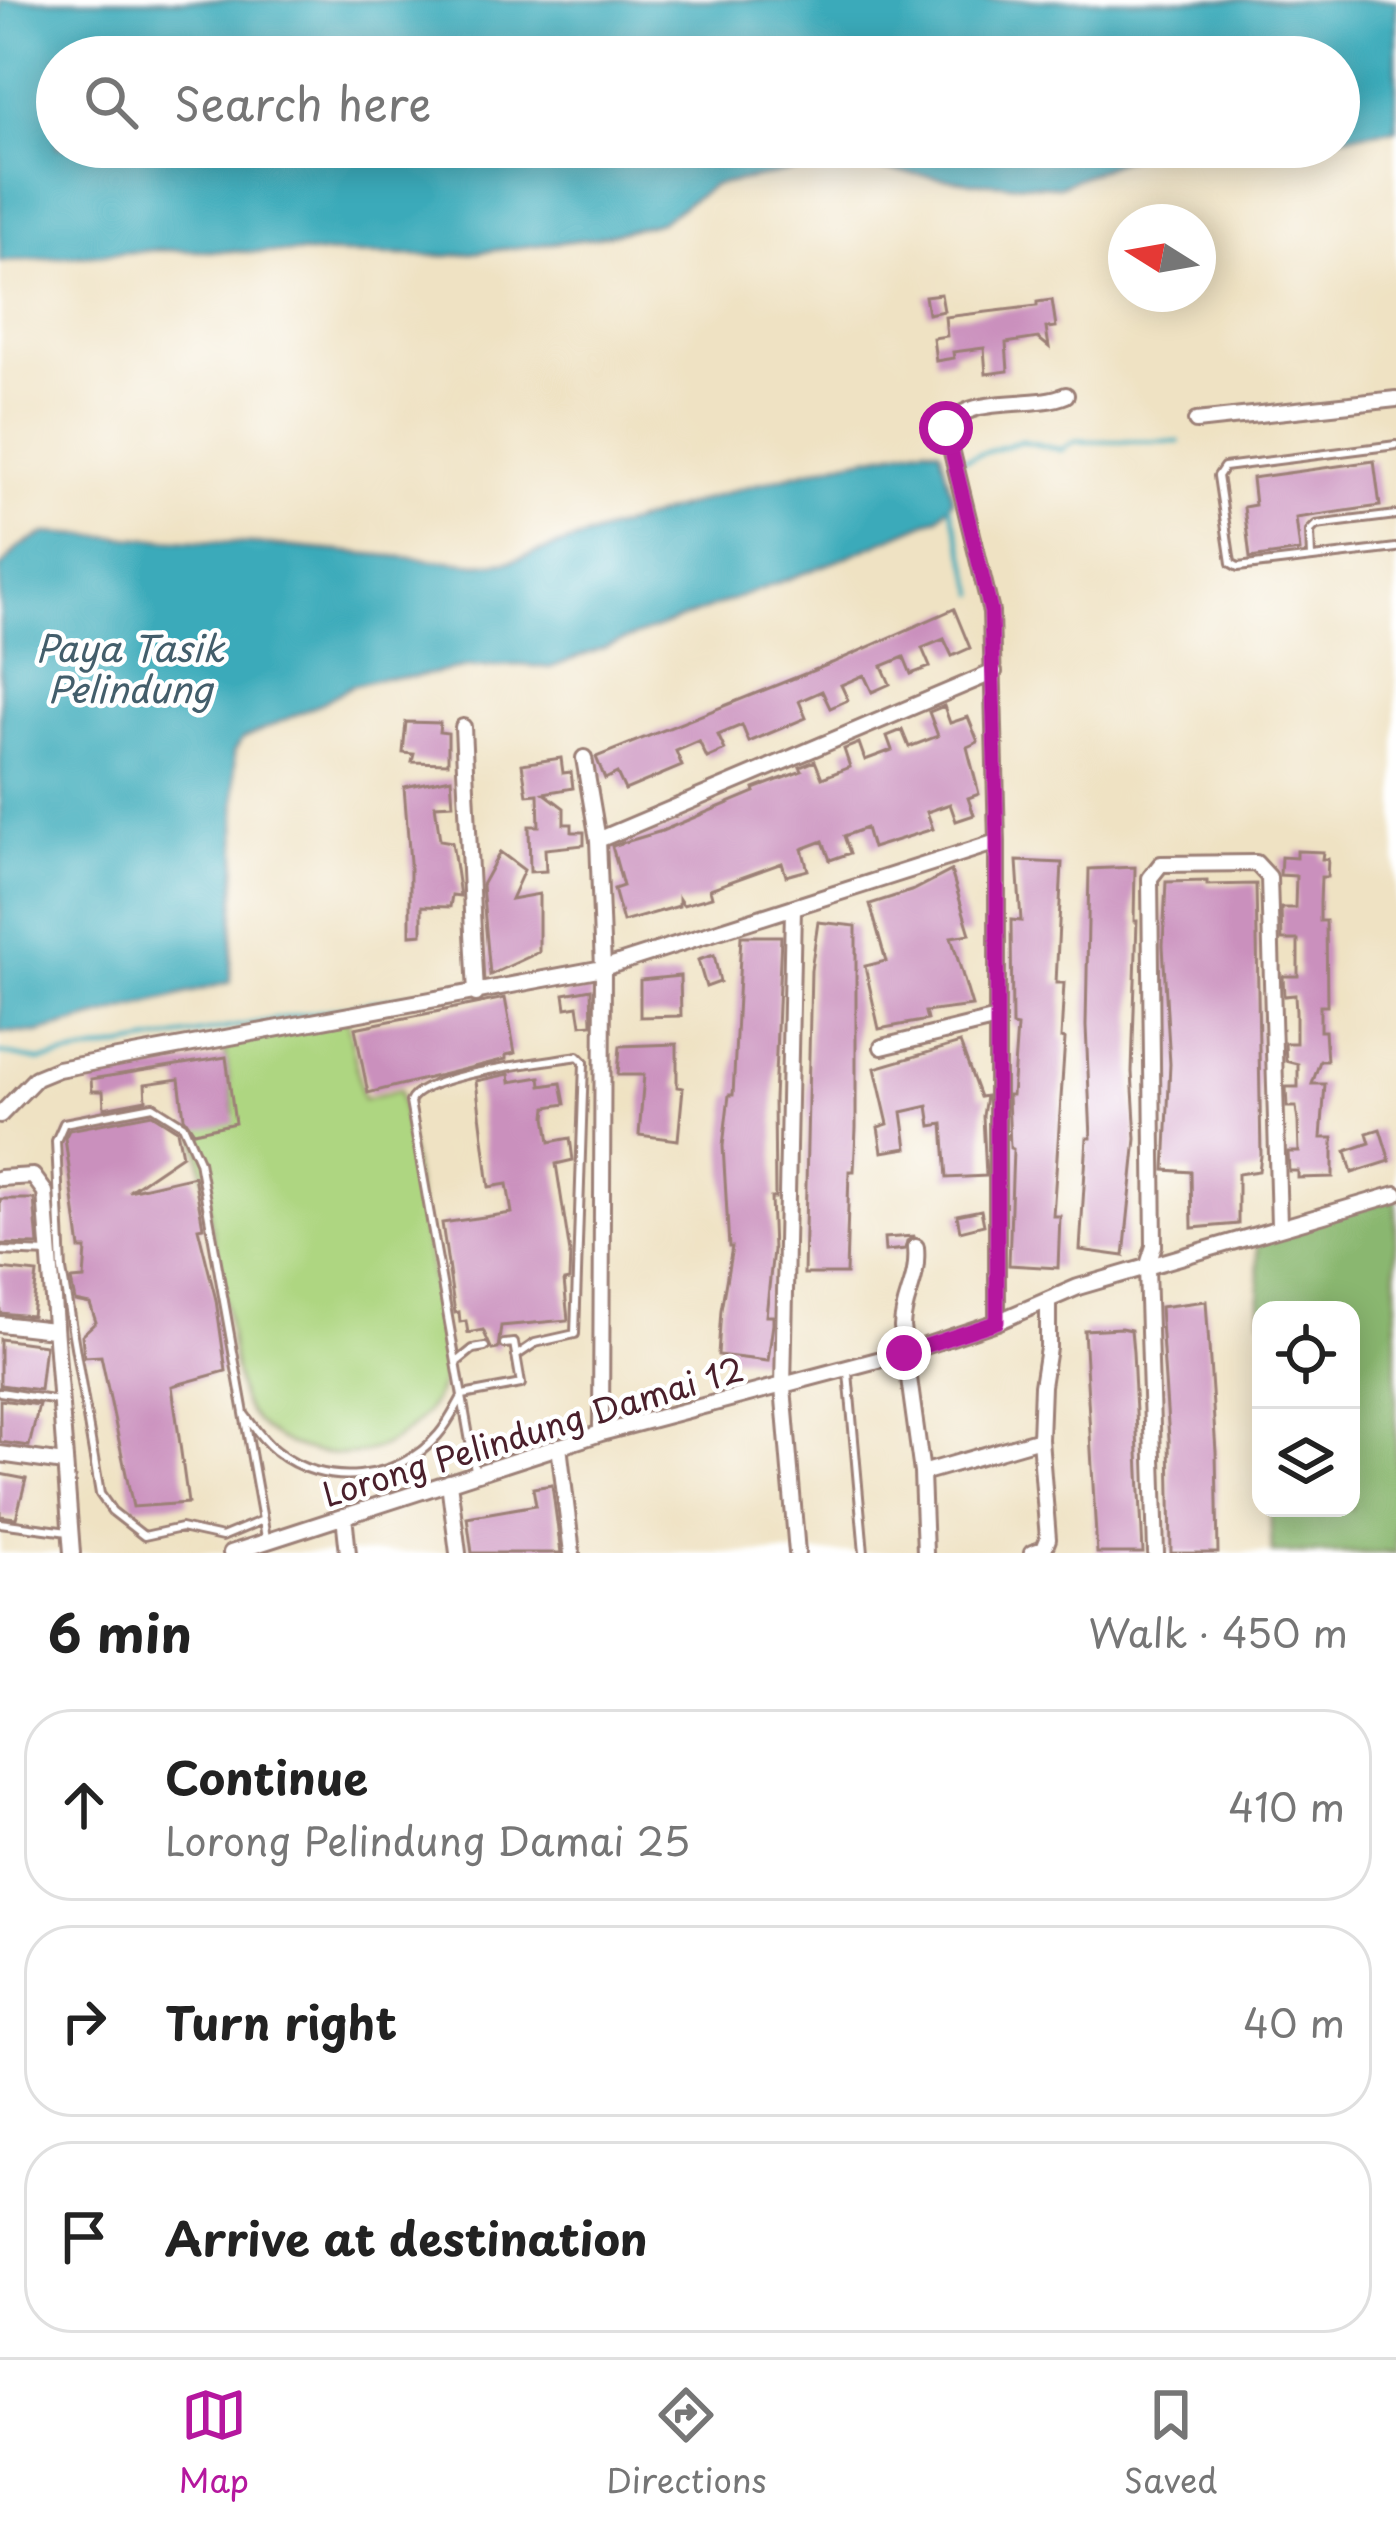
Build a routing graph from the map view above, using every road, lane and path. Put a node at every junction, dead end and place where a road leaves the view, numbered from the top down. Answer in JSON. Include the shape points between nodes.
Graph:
{"nodes":[{"id":1,"x":1066,"y":395,"type":"dead end"},
{"id":2,"x":1396,"y":399,"type":"edge"},
{"id":3,"x":1196,"y":421,"type":"dead end"},
{"id":4,"x":1396,"y":446,"type":"edge"},
{"id":5,"x":1396,"y":514,"type":"edge"},
{"id":6,"x":1396,"y":548,"type":"edge"},
{"id":7,"x":1311,"y":558,"type":"junction"},
{"id":8,"x":994,"y":672,"type":"junction"},
{"id":9,"x":463,"y":727,"type":"dead end"},
{"id":10,"x":584,"y":758,"type":"dead end"},
{"id":11,"x":598,"y":840,"type":"junction"},
{"id":12,"x":997,"y":842,"type":"junction"},
{"id":13,"x":793,"y":908,"type":"junction"},
{"id":14,"x":603,"y":968,"type":"junction"},
{"id":15,"x":476,"y":994,"type":"junction"},
{"id":16,"x":997,"y":1019,"type":"junction"},
{"id":17,"x":882,"y":1047,"type":"dead end"},
{"id":18,"x":0,"y":1115,"type":"edge"},
{"id":19,"x":0,"y":1178,"type":"edge"},
{"id":20,"x":1396,"y":1194,"type":"edge"},
{"id":21,"x":1279,"y":1225,"type":"junction"},
{"id":22,"x":916,"y":1247,"type":"dead end"},
{"id":23,"x":0,"y":1251,"type":"edge"},
{"id":24,"x":49,"y":1253,"type":"junction"},
{"id":25,"x":1148,"y":1268,"type":"junction"},
{"id":26,"x":1048,"y":1300,"type":"junction"},
{"id":27,"x":997,"y":1322,"type":"junction"},
{"id":28,"x":0,"y":1324,"type":"edge"},
{"id":29,"x":53,"y":1330,"type":"junction"},
{"id":30,"x":504,"y":1344,"type":"dead end"},
{"id":31,"x":485,"y":1347,"type":"dead end"},
{"id":32,"x":904,"y":1353,"type":"junction"},
{"id":33,"x":516,"y":1356,"type":"junction"},
{"id":34,"x":457,"y":1362,"type":"junction"},
{"id":35,"x":848,"y":1368,"type":"junction"},
{"id":36,"x":783,"y":1387,"type":"junction"},
{"id":37,"x":0,"y":1392,"type":"edge"},
{"id":38,"x":463,"y":1395,"type":"junction"},
{"id":39,"x":58,"y":1400,"type":"junction"},
{"id":40,"x":244,"y":1414,"type":"junction"},
{"id":41,"x":601,"y":1432,"type":"junction"},
{"id":42,"x":1040,"y":1439,"type":"junction"},
{"id":43,"x":559,"y":1446,"type":"junction"},
{"id":44,"x":0,"y":1454,"type":"edge"},
{"id":45,"x":64,"y":1463,"type":"junction"},
{"id":46,"x":476,"y":1473,"type":"junction"},
{"id":47,"x":922,"y":1473,"type":"junction"},
{"id":48,"x":449,"y":1482,"type":"junction"},
{"id":49,"x":344,"y":1516,"type":"junction"},
{"id":50,"x":263,"y":1520,"type":"junction"},
{"id":51,"x":0,"y":1523,"type":"edge"},
{"id":52,"x":70,"y":1532,"type":"junction"},
{"id":53,"x":267,"y":1541,"type":"junction"},
{"id":54,"x":72,"y":1553,"type":"edge"},
{"id":55,"x":231,"y":1553,"type":"edge"},
{"id":56,"x":348,"y":1553,"type":"edge"},
{"id":57,"x":458,"y":1553,"type":"edge"},
{"id":58,"x":572,"y":1553,"type":"edge"},
{"id":59,"x":797,"y":1553,"type":"edge"},
{"id":60,"x":864,"y":1553,"type":"edge"},
{"id":61,"x":926,"y":1553,"type":"edge"},
{"id":62,"x":1032,"y":1553,"type":"edge"},
{"id":63,"x":1156,"y":1553,"type":"edge"}],
"edges":[{"from":1,"to":8,"type":"street","via":[[970,410],[946,428],[983,568]]},
{"from":2,"to":3,"type":"street"},
{"from":4,"to":7,"type":"lane","via":[[1224,467],[1218,476],[1231,563]]},
{"from":5,"to":7,"type":"lane","via":[[1316,525]]},
{"from":6,"to":7,"type":"lane"},
{"from":8,"to":11,"type":"street"},
{"from":8,"to":12,"type":"street"},
{"from":9,"to":15,"type":"street"},
{"from":10,"to":11,"type":"street"},
{"from":11,"to":14,"type":"street"},
{"from":12,"to":13,"type":"street"},
{"from":12,"to":16,"type":"street"},
{"from":13,"to":14,"type":"street"},
{"from":13,"to":36,"type":"street"},
{"from":14,"to":15,"type":"street"},
{"from":14,"to":41,"type":"street"},
{"from":15,"to":18,"type":"street","via":[[58,1069],[36,1078]]},
{"from":16,"to":17,"type":"street"},
{"from":16,"to":27,"type":"street"},
{"from":19,"to":24,"type":"street","via":[[33,1176],[43,1185]]},
{"from":20,"to":21,"type":"street","name":"Lorong Pelindung Damai 12"},
{"from":21,"to":25,"type":"street","name":"Lorong Pelindung Damai 12"},
{"from":21,"to":25,"type":"street","via":[[1269,877],[1262,866],[1160,864],[1150,878]]},
{"from":22,"to":32,"type":"street"},
{"from":23,"to":24,"type":"lane"},
{"from":24,"to":29,"type":"street"},
{"from":25,"to":26,"type":"street","name":"Lorong Pelindung Damai 12"},
{"from":25,"to":63,"type":"street"},
{"from":26,"to":27,"type":"street","name":"Lorong Pelindung Damai 12"},
{"from":26,"to":42,"type":"street"},
{"from":27,"to":32,"type":"street","name":"Lorong Pelindung Damai 12"},
{"from":28,"to":29,"type":"street"},
{"from":29,"to":39,"type":"street"},
{"from":30,"to":33,"type":"lane","via":[[514,1342]]},
{"from":31,"to":34,"type":"lane"},
{"from":32,"to":35,"type":"street","name":"Lorong Pelindung Damai 12"},
{"from":32,"to":47,"type":"street"},
{"from":33,"to":34,"type":"lane","via":[[535,1343],[569,1338],[576,1327],[584,1062],[578,1056],[412,1094]]},
{"from":33,"to":38,"type":"lane","via":[[521,1384]]},
{"from":34,"to":38,"type":"lane"},
{"from":35,"to":36,"type":"street","name":"Lorong Pelindung Damai 12"},
{"from":35,"to":60,"type":"lane"},
{"from":36,"to":41,"type":"street","name":"Lorong Pelindung Damai 12"},
{"from":36,"to":59,"type":"street"},
{"from":37,"to":39,"type":"lane"},
{"from":38,"to":40,"type":"lane","via":[[411,1459],[341,1476],[314,1473],[274,1450]]},
{"from":38,"to":46,"type":"lane"},
{"from":39,"to":45,"type":"street"},
{"from":40,"to":50,"type":"lane"},
{"from":40,"to":50,"type":"lane","via":[[199,1161],[183,1125],[160,1108],[64,1123],[62,1270],[98,1488],[112,1511],[152,1536],[188,1528],[222,1537]]},
{"from":41,"to":43,"type":"street","name":"Lorong Pelindung Damai 12"},
{"from":42,"to":47,"type":"street"},
{"from":42,"to":62,"type":"street","via":[[1048,1539]]},
{"from":43,"to":46,"type":"street","name":"Lorong Pelindung Damai 12"},
{"from":43,"to":58,"type":"street"},
{"from":44,"to":45,"type":"street"},
{"from":45,"to":52,"type":"street"},
{"from":46,"to":48,"type":"street","name":"Lorong Pelindung Damai 12"},
{"from":47,"to":61,"type":"street"},
{"from":48,"to":49,"type":"street","name":"Lorong Pelindung Damai 12"},
{"from":48,"to":57,"type":"street"},
{"from":49,"to":53,"type":"street","name":"Lorong Pelindung Damai 12"},
{"from":49,"to":56,"type":"street"},
{"from":50,"to":53,"type":"lane"},
{"from":51,"to":52,"type":"lane"},
{"from":52,"to":54,"type":"street"},
{"from":53,"to":55,"type":"street","name":"Lorong Pelindung Damai 12"}]}
